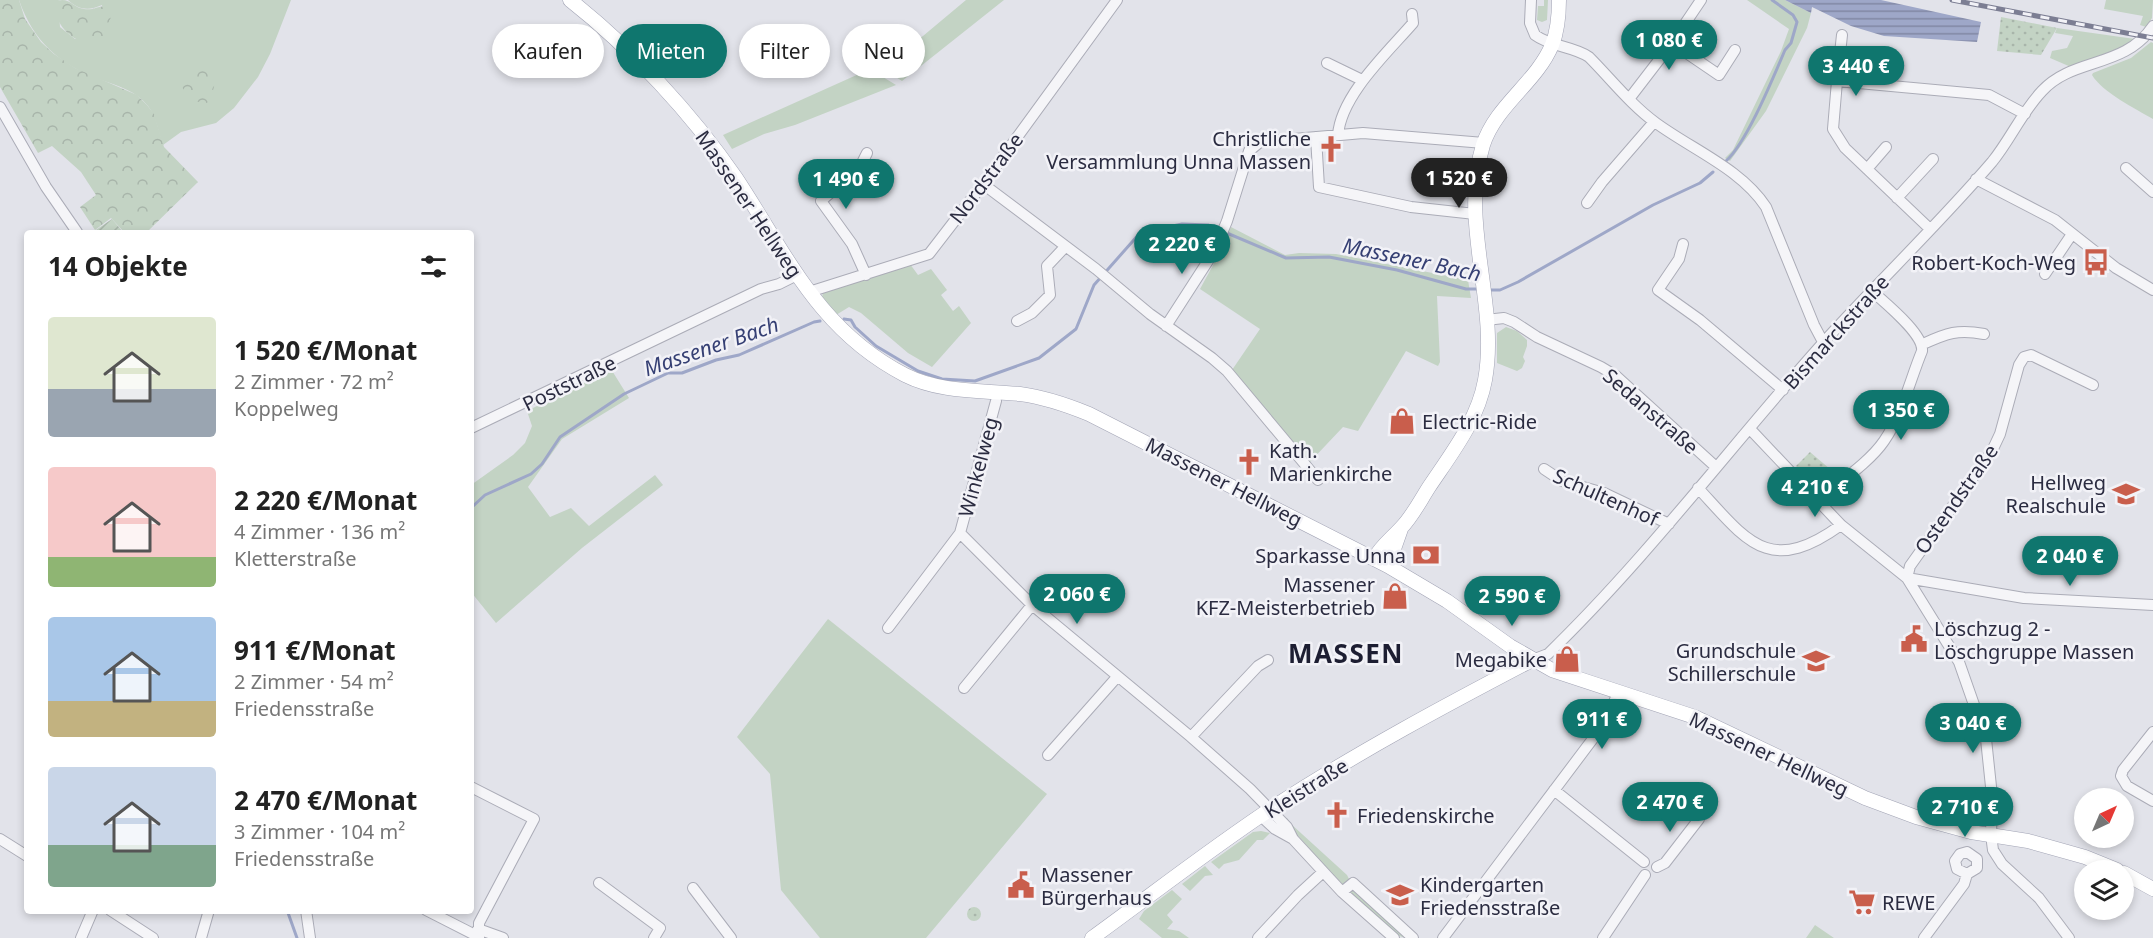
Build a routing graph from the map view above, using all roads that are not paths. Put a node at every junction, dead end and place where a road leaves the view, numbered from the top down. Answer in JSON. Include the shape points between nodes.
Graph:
{"nodes":[{"id":1,"x":570,"y":0,"type":"edge"},
{"id":2,"x":1117,"y":0,"type":"edge"},
{"id":3,"x":1531,"y":0,"type":"edge"},
{"id":4,"x":1559,"y":0,"type":"edge"},
{"id":5,"x":1701,"y":0,"type":"edge"},
{"id":6,"x":1412,"y":14,"type":"dead end"},
{"id":7,"x":2153,"y":26,"type":"edge"},
{"id":8,"x":1842,"y":34,"type":"dead end"},
{"id":9,"x":1553,"y":43,"type":"junction"},
{"id":10,"x":1672,"y":43,"type":"junction"},
{"id":11,"x":1735,"y":50,"type":"dead end"},
{"id":12,"x":1327,"y":63,"type":"dead end"},
{"id":13,"x":1362,"y":80,"type":"junction"},
{"id":14,"x":1837,"y":81,"type":"junction"},
{"id":15,"x":1629,"y":99,"type":"junction"},
{"id":16,"x":0,"y":107,"type":"edge"},
{"id":17,"x":2025,"y":114,"type":"junction"},
{"id":18,"x":1654,"y":122,"type":"junction"},
{"id":19,"x":1338,"y":135,"type":"junction"},
{"id":20,"x":1316,"y":137,"type":"junction"},
{"id":21,"x":1484,"y":143,"type":"junction"},
{"id":22,"x":1886,"y":147,"type":"dead end"},
{"id":23,"x":867,"y":153,"type":"dead end"},
{"id":24,"x":1933,"y":159,"type":"dead end"},
{"id":25,"x":2126,"y":168,"type":"dead end"},
{"id":26,"x":1867,"y":169,"type":"junction"},
{"id":27,"x":1976,"y":179,"type":"junction"},
{"id":28,"x":982,"y":184,"type":"junction"},
{"id":29,"x":2153,"y":192,"type":"edge"},
{"id":30,"x":1897,"y":198,"type":"junction"},
{"id":31,"x":1587,"y":203,"type":"dead end"},
{"id":32,"x":1475,"y":213,"type":"junction"},
{"id":33,"x":1930,"y":229,"type":"junction"},
{"id":34,"x":76,"y":230,"type":"edge"},
{"id":35,"x":2072,"y":234,"type":"junction"},
{"id":36,"x":1683,"y":244,"type":"dead end"},
{"id":37,"x":1065,"y":247,"type":"junction"},
{"id":38,"x":2045,"y":274,"type":"dead end"},
{"id":39,"x":797,"y":275,"type":"junction"},
{"id":40,"x":866,"y":275,"type":"junction"},
{"id":41,"x":2153,"y":290,"type":"edge"},
{"id":42,"x":1872,"y":291,"type":"junction"},
{"id":43,"x":809,"y":292,"type":"junction"},
{"id":44,"x":1486,"y":320,"type":"junction"},
{"id":45,"x":1017,"y":321,"type":"dead end"},
{"id":46,"x":1166,"y":326,"type":"junction"},
{"id":47,"x":1984,"y":334,"type":"dead end"},
{"id":48,"x":1823,"y":342,"type":"junction"},
{"id":49,"x":1923,"y":344,"type":"junction"},
{"id":50,"x":2093,"y":385,"type":"dead end"},
{"id":51,"x":1783,"y":390,"type":"junction"},
{"id":52,"x":996,"y":401,"type":"dead end"},
{"id":53,"x":474,"y":427,"type":"edge"},
{"id":54,"x":1750,"y":429,"type":"junction"},
{"id":55,"x":1716,"y":468,"type":"junction"},
{"id":56,"x":1544,"y":469,"type":"dead end"},
{"id":57,"x":1318,"y":480,"type":"dead end"},
{"id":58,"x":1698,"y":488,"type":"junction"},
{"id":59,"x":1818,"y":500,"type":"junction"},
{"id":60,"x":1669,"y":524,"type":"junction"},
{"id":61,"x":1841,"y":525,"type":"junction"},
{"id":62,"x":1401,"y":529,"type":"junction"},
{"id":63,"x":960,"y":533,"type":"junction"},
{"id":64,"x":1374,"y":558,"type":"junction"},
{"id":65,"x":1388,"y":566,"type":"junction"},
{"id":66,"x":1907,"y":578,"type":"junction"},
{"id":67,"x":1032,"y":605,"type":"junction"},
{"id":68,"x":2153,"y":605,"type":"edge"},
{"id":69,"x":888,"y":628,"type":"dead end"},
{"id":70,"x":1268,"y":660,"type":"dead end"},
{"id":71,"x":1532,"y":660,"type":"junction"},
{"id":72,"x":1117,"y":677,"type":"junction"},
{"id":73,"x":964,"y":688,"type":"dead end"},
{"id":74,"x":1618,"y":692,"type":"junction"},
{"id":75,"x":2153,"y":732,"type":"edge"},
{"id":76,"x":1191,"y":737,"type":"junction"},
{"id":77,"x":1048,"y":754,"type":"dead end"},
{"id":78,"x":474,"y":789,"type":"edge"},
{"id":79,"x":1554,"y":790,"type":"junction"},
{"id":80,"x":2153,"y":801,"type":"edge"},
{"id":81,"x":1266,"y":813,"type":"junction"},
{"id":82,"x":1699,"y":819,"type":"dead end"},
{"id":83,"x":1991,"y":835,"type":"junction"},
{"id":84,"x":0,"y":839,"type":"edge"},
{"id":85,"x":24,"y":854,"type":"edge"},
{"id":86,"x":2092,"y":860,"type":"edge"},
{"id":87,"x":1644,"y":862,"type":"junction"},
{"id":88,"x":1657,"y":867,"type":"junction"},
{"id":89,"x":1323,"y":872,"type":"junction"},
{"id":90,"x":1967,"y":874,"type":"dead end"},
{"id":91,"x":1645,"y":875,"type":"junction"},
{"id":92,"x":2134,"y":879,"type":"edge"},
{"id":93,"x":599,"y":883,"type":"dead end"},
{"id":94,"x":693,"y":888,"type":"dead end"},
{"id":95,"x":2153,"y":889,"type":"edge"},
{"id":96,"x":1342,"y":892,"type":"junction"},
{"id":97,"x":91,"y":914,"type":"edge"},
{"id":98,"x":116,"y":914,"type":"edge"},
{"id":99,"x":208,"y":914,"type":"edge"},
{"id":100,"x":307,"y":914,"type":"edge"},
{"id":101,"x":434,"y":914,"type":"edge"},
{"id":102,"x":479,"y":935,"type":"edge"},
{"id":103,"x":1387,"y":936,"type":"edge"},
{"id":104,"x":81,"y":938,"type":"edge"},
{"id":105,"x":153,"y":938,"type":"edge"},
{"id":106,"x":201,"y":938,"type":"edge"},
{"id":107,"x":310,"y":938,"type":"edge"},
{"id":108,"x":503,"y":938,"type":"edge"},
{"id":109,"x":654,"y":938,"type":"edge"},
{"id":110,"x":731,"y":938,"type":"edge"},
{"id":111,"x":1092,"y":938,"type":"edge"},
{"id":112,"x":1258,"y":938,"type":"edge"},
{"id":113,"x":1413,"y":938,"type":"edge"},
{"id":114,"x":1443,"y":938,"type":"edge"},
{"id":115,"x":1603,"y":938,"type":"edge"},
{"id":116,"x":1924,"y":938,"type":"edge"},
{"id":117,"x":2068,"y":938,"type":"edge"}],
"edges":[{"from":1,"to":39,"type":"main road","name":"Massener Hellweg","via":[[622,44],[698,129],[736,179]]},
{"from":2,"to":28,"type":"street","name":"Nordstraße"},
{"from":3,"to":9,"type":"street","via":[[1531,29],[1540,39]]},
{"from":4,"to":9,"type":"main road"},
{"from":5,"to":10,"type":"street"},
{"from":6,"to":13,"type":"street","via":[[1413,23]]},
{"from":7,"to":17,"type":"street","name":"Bismarckstraße","via":[[2127,52],[2068,73],[2052,83]]},
{"from":8,"to":14,"type":"street"},
{"from":9,"to":15,"type":"street","via":[[1589,57]]},
{"from":9,"to":21,"type":"main road","via":[[1538,68],[1498,116]]},
{"from":10,"to":11,"type":"street","via":[[1719,75]]},
{"from":10,"to":15,"type":"street"},
{"from":12,"to":13,"type":"street"},
{"from":13,"to":19,"type":"street","via":[[1339,125]]},
{"from":14,"to":17,"type":"street","via":[[1989,95]]},
{"from":14,"to":26,"type":"street","via":[[1833,129],[1845,148]]},
{"from":15,"to":18,"type":"street"},
{"from":16,"to":34,"type":"street"},
{"from":17,"to":27,"type":"street","name":"Bismarckstraße"},
{"from":18,"to":31,"type":"street"},
{"from":18,"to":48,"type":"street","via":[[1752,189],[1766,207]]},
{"from":19,"to":20,"type":"street"},
{"from":19,"to":21,"type":"street","via":[[1401,134]]},
{"from":20,"to":32,"type":"street","via":[[1319,187],[1411,207]]},
{"from":20,"to":46,"type":"street","via":[[1260,142],[1249,151],[1215,250]]},
{"from":21,"to":32,"type":"main road","via":[[1475,183]]},
{"from":22,"to":26,"type":"street"},
{"from":23,"to":40,"type":"street","via":[[860,167],[821,201],[852,244]]},
{"from":24,"to":30,"type":"street"},
{"from":25,"to":29,"type":"street"},
{"from":26,"to":30,"type":"street"},
{"from":27,"to":33,"type":"street","name":"Bismarckstraße"},
{"from":27,"to":35,"type":"street","via":[[2055,220]]},
{"from":28,"to":37,"type":"street"},
{"from":28,"to":40,"type":"street","name":"Nordstraße","via":[[929,254]]},
{"from":30,"to":33,"type":"street"},
{"from":32,"to":44,"type":"main road"},
{"from":33,"to":42,"type":"street","name":"Bismarckstraße"},
{"from":35,"to":38,"type":"street"},
{"from":35,"to":41,"type":"street"},
{"from":36,"to":51,"type":"street","via":[[1679,259],[1658,291],[1700,320]]},
{"from":37,"to":45,"type":"street","via":[[1047,266],[1050,295]]},
{"from":37,"to":46,"type":"street"},
{"from":39,"to":43,"type":"main road","name":"Massener Hellweg"},
{"from":39,"to":53,"type":"street","name":"Poststraße"},
{"from":40,"to":43,"type":"street","name":"Nordstraße"},
{"from":42,"to":48,"type":"street","name":"Bismarckstraße"},
{"from":42,"to":49,"type":"street"},
{"from":43,"to":64,"type":"main road","name":"Massener Hellweg","via":[[849,338],[904,374],[953,390],[1022,394],[1072,407]]},
{"from":44,"to":55,"type":"street","name":"Sedanstraße","via":[[1514,321],[1537,337],[1616,376]]},
{"from":44,"to":62,"type":"main road","via":[[1487,363],[1477,407],[1460,440]]},
{"from":46,"to":57,"type":"street","via":[[1227,371]]},
{"from":47,"to":49,"type":"street","via":[[1948,333]]},
{"from":48,"to":51,"type":"street","name":"Bismarckstraße"},
{"from":49,"to":59,"type":"street","via":[[1884,442]]},
{"from":50,"to":66,"type":"street","name":"Ostendstraße","via":[[2031,355],[2024,357],[1992,451],[1910,566]]},
{"from":51,"to":54,"type":"street","name":"Bismarckstraße"},
{"from":52,"to":63,"type":"street","name":"Winkelweg"},
{"from":54,"to":55,"type":"street","name":"Bismarckstraße"},
{"from":54,"to":59,"type":"street"},
{"from":55,"to":58,"type":"street","name":"Bismarckstraße"},
{"from":56,"to":60,"type":"street","name":"Schultenhof","via":[[1562,481],[1598,491]]},
{"from":58,"to":60,"type":"street","name":"Bismarckstraße"},
{"from":58,"to":61,"type":"street","via":[[1753,543],[1774,551],[1793,550]]},
{"from":59,"to":61,"type":"street"},
{"from":60,"to":71,"type":"street","name":"Bismarckstraße","via":[[1572,632],[1548,654]]},
{"from":61,"to":66,"type":"street"},
{"from":62,"to":64,"type":"main road","via":[[1380,547]]},
{"from":62,"to":65,"type":"main road"},
{"from":63,"to":67,"type":"street","name":"Winkelweg"},
{"from":63,"to":69,"type":"street","name":"Winkelweg"},
{"from":64,"to":65,"type":"main road","name":"Massener Hellweg"},
{"from":65,"to":71,"type":"main road","name":"Massener Hellweg"},
{"from":66,"to":68,"type":"street","via":[[2024,598]]},
{"from":66,"to":83,"type":"street","via":[[1959,662],[1980,719],[1991,784]]},
{"from":67,"to":72,"type":"street","name":"Winkelweg"},
{"from":67,"to":73,"type":"street"},
{"from":70,"to":76,"type":"street"},
{"from":71,"to":74,"type":"main road","name":"Massener Hellweg"},
{"from":71,"to":81,"type":"main road","name":"Kleistraße","via":[[1393,735]]},
{"from":72,"to":76,"type":"street","name":"Winkelweg"},
{"from":72,"to":77,"type":"street"},
{"from":74,"to":79,"type":"street","via":[[1607,720]]},
{"from":74,"to":83,"type":"main road","name":"Massener Hellweg","via":[[1695,717],[1865,798],[1949,827]]},
{"from":75,"to":80,"type":"street","via":[[2121,776],[2127,786]]},
{"from":76,"to":81,"type":"street","name":"Winkelweg"},
{"from":78,"to":102,"type":"street","via":[[534,819],[479,923]]},
{"from":79,"to":87,"type":"street"},
{"from":79,"to":114,"type":"street"},
{"from":81,"to":89,"type":"street","name":"Winkelweg","via":[[1287,827]]},
{"from":81,"to":111,"type":"main road","name":"Kleistraße"},
{"from":82,"to":88,"type":"street","via":[[1665,863]]},
{"from":83,"to":86,"type":"main road","name":"Massener Hellweg","via":[[2049,846]]},
{"from":83,"to":117,"type":"street","via":[[1996,857],[2039,898]]},
{"from":84,"to":85,"type":"street"},
{"from":87,"to":88,"type":"street","via":[[1653,861]]},
{"from":87,"to":91,"type":"street","via":[[1641,869]]},
{"from":88,"to":91,"type":"street","via":[[1654,874]]},
{"from":89,"to":96,"type":"street","name":"Winkelweg"},
{"from":89,"to":112,"type":"street"},
{"from":90,"to":116,"type":"street","via":[[1964,884]]},
{"from":91,"to":115,"type":"street"},
{"from":92,"to":95,"type":"main road"},
{"from":93,"to":109,"type":"street","via":[[660,928]]},
{"from":94,"to":110,"type":"street"},
{"from":96,"to":103,"type":"street","name":"Winkelweg"},
{"from":96,"to":113,"type":"street","via":[[1353,883]]},
{"from":97,"to":104,"type":"street"},
{"from":98,"to":105,"type":"street"},
{"from":99,"to":106,"type":"street"},
{"from":100,"to":107,"type":"street"},
{"from":101,"to":102,"type":"street"},
{"from":102,"to":108,"type":"street"}]}
